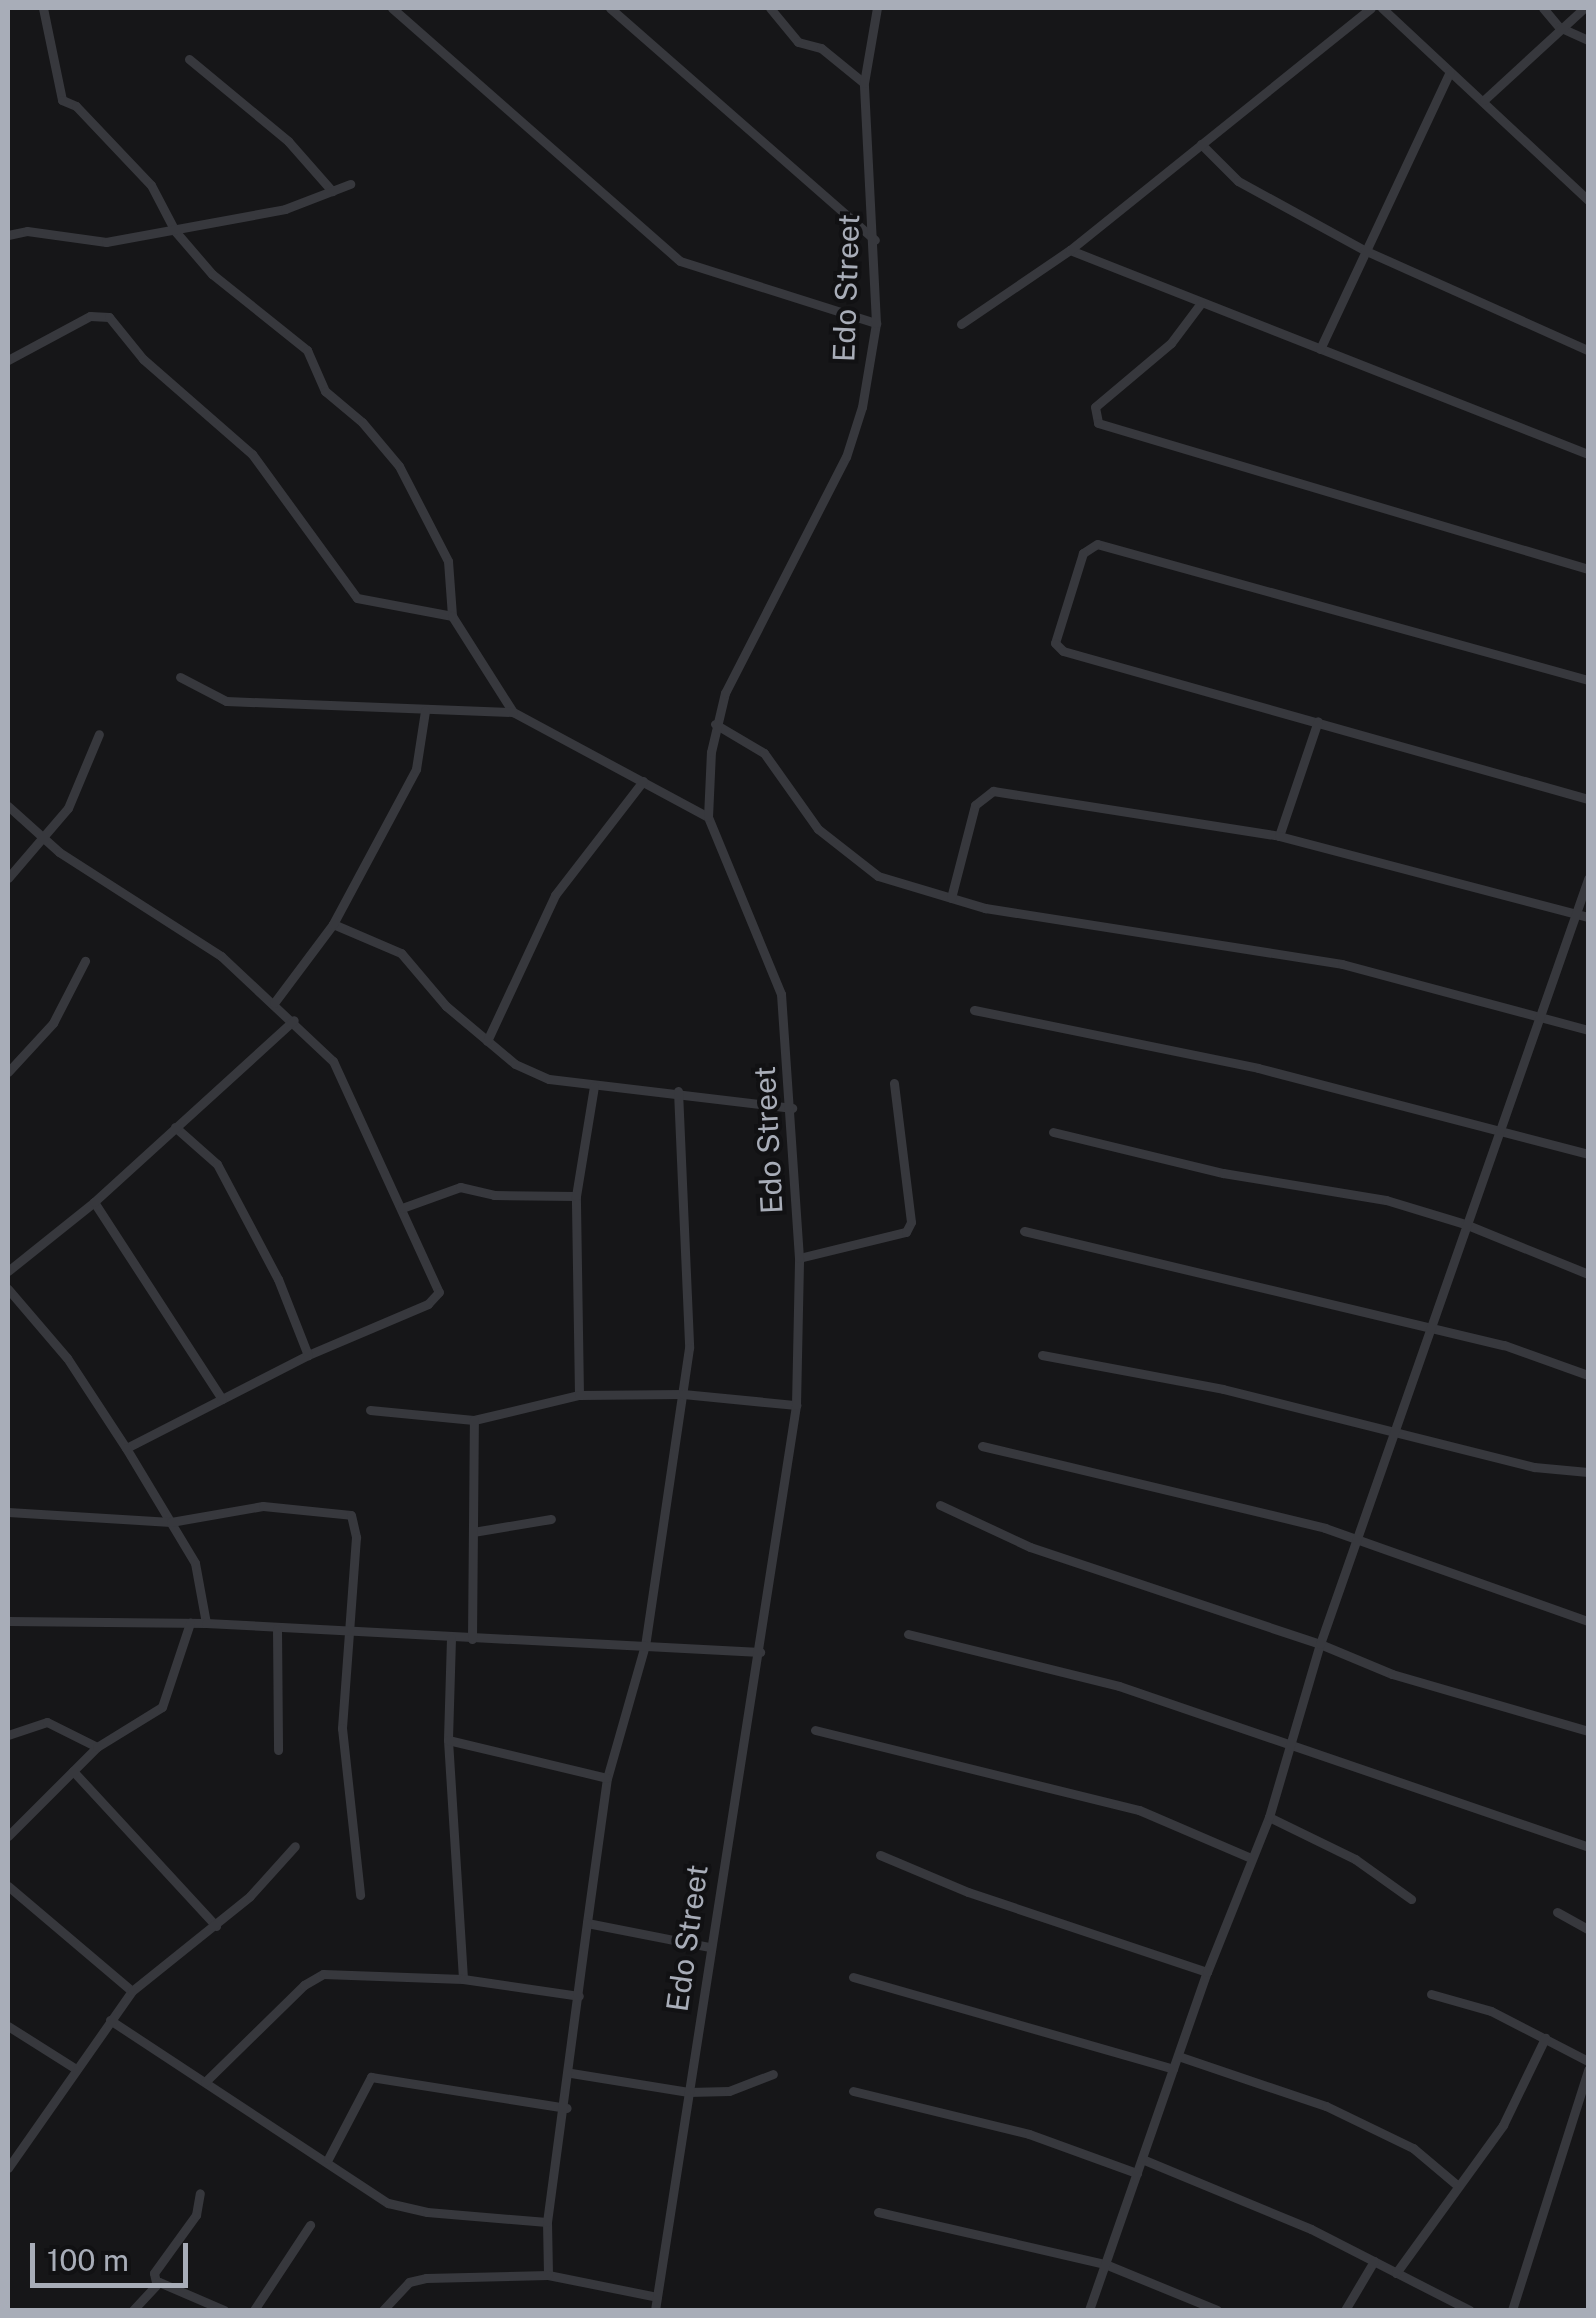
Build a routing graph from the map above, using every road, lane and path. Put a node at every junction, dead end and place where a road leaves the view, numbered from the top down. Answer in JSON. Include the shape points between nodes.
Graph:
{"nodes":[{"id":1,"x":44,"y":8,"type":"edge"},
{"id":2,"x":392,"y":8,"type":"edge"},
{"id":3,"x":610,"y":8,"type":"edge"},
{"id":4,"x":770,"y":8,"type":"edge"},
{"id":5,"x":877,"y":8,"type":"edge"},
{"id":6,"x":1371,"y":8,"type":"edge"},
{"id":7,"x":1382,"y":8,"type":"edge"},
{"id":8,"x":1543,"y":8,"type":"edge"},
{"id":9,"x":1584,"y":8,"type":"edge"},
{"id":10,"x":1559,"y":27,"type":"junction"},
{"id":11,"x":1588,"y":40,"type":"edge"},
{"id":12,"x":190,"y":58,"type":"dead end"},
{"id":13,"x":1450,"y":72,"type":"junction"},
{"id":14,"x":864,"y":82,"type":"junction"},
{"id":15,"x":1484,"y":100,"type":"junction"},
{"id":16,"x":1201,"y":144,"type":"junction"},
{"id":17,"x":350,"y":184,"type":"dead end"},
{"id":18,"x":332,"y":191,"type":"junction"},
{"id":19,"x":1588,"y":200,"type":"edge"},
{"id":20,"x":175,"y":231,"type":"junction"},
{"id":21,"x":8,"y":236,"type":"edge"},
{"id":22,"x":875,"y":240,"type":"junction"},
{"id":23,"x":1070,"y":250,"type":"junction"},
{"id":24,"x":1364,"y":250,"type":"junction"},
{"id":25,"x":1201,"y":304,"type":"junction"},
{"id":26,"x":876,"y":322,"type":"junction"},
{"id":27,"x":961,"y":324,"type":"dead end"},
{"id":28,"x":1320,"y":349,"type":"junction"},
{"id":29,"x":1588,"y":350,"type":"edge"},
{"id":30,"x":8,"y":360,"type":"edge"},
{"id":31,"x":1588,"y":454,"type":"edge"},
{"id":32,"x":1588,"y":569,"type":"edge"},
{"id":33,"x":452,"y":616,"type":"junction"},
{"id":34,"x":180,"y":677,"type":"dead end"},
{"id":35,"x":1588,"y":680,"type":"edge"},
{"id":36,"x":425,"y":710,"type":"junction"},
{"id":37,"x":513,"y":712,"type":"junction"},
{"id":38,"x":1318,"y":721,"type":"junction"},
{"id":39,"x":716,"y":724,"type":"junction"},
{"id":40,"x":99,"y":734,"type":"dead end"},
{"id":41,"x":643,"y":781,"type":"junction"},
{"id":42,"x":1588,"y":799,"type":"edge"},
{"id":43,"x":8,"y":806,"type":"edge"},
{"id":44,"x":708,"y":817,"type":"junction"},
{"id":45,"x":1279,"y":836,"type":"junction"},
{"id":46,"x":43,"y":839,"type":"junction"},
{"id":47,"x":8,"y":878,"type":"edge"},
{"id":48,"x":1588,"y":879,"type":"edge"},
{"id":49,"x":951,"y":898,"type":"junction"},
{"id":50,"x":1583,"y":915,"type":"edge"},
{"id":51,"x":334,"y":924,"type":"junction"},
{"id":52,"x":85,"y":961,"type":"dead end"},
{"id":53,"x":274,"y":1003,"type":"junction"},
{"id":54,"x":974,"y":1010,"type":"dead end"},
{"id":55,"x":1538,"y":1013,"type":"junction"},
{"id":56,"x":294,"y":1020,"type":"junction"},
{"id":57,"x":1588,"y":1030,"type":"edge"},
{"id":58,"x":487,"y":1040,"type":"junction"},
{"id":59,"x":8,"y":1072,"type":"edge"},
{"id":60,"x":894,"y":1083,"type":"dead end"},
{"id":61,"x":594,"y":1086,"type":"junction"},
{"id":62,"x":678,"y":1091,"type":"junction"},
{"id":63,"x":792,"y":1108,"type":"junction"},
{"id":64,"x":175,"y":1126,"type":"junction"},
{"id":65,"x":1500,"y":1126,"type":"junction"},
{"id":66,"x":1053,"y":1132,"type":"dead end"},
{"id":67,"x":1588,"y":1154,"type":"edge"},
{"id":68,"x":576,"y":1196,"type":"junction"},
{"id":69,"x":94,"y":1202,"type":"junction"},
{"id":70,"x":402,"y":1208,"type":"junction"},
{"id":71,"x":1466,"y":1224,"type":"junction"},
{"id":72,"x":1024,"y":1231,"type":"dead end"},
{"id":73,"x":800,"y":1258,"type":"junction"},
{"id":74,"x":8,"y":1270,"type":"edge"},
{"id":75,"x":1588,"y":1274,"type":"edge"},
{"id":76,"x":8,"y":1289,"type":"edge"},
{"id":77,"x":1428,"y":1331,"type":"junction"},
{"id":78,"x":308,"y":1355,"type":"junction"},
{"id":79,"x":1042,"y":1355,"type":"dead end"},
{"id":80,"x":1588,"y":1375,"type":"edge"},
{"id":81,"x":683,"y":1394,"type":"junction"},
{"id":82,"x":580,"y":1395,"type":"junction"},
{"id":83,"x":222,"y":1400,"type":"junction"},
{"id":84,"x":796,"y":1405,"type":"junction"},
{"id":85,"x":370,"y":1410,"type":"dead end"},
{"id":86,"x":474,"y":1420,"type":"junction"},
{"id":87,"x":1394,"y":1430,"type":"junction"},
{"id":88,"x":982,"y":1446,"type":"dead end"},
{"id":89,"x":126,"y":1448,"type":"junction"},
{"id":90,"x":1588,"y":1472,"type":"edge"},
{"id":91,"x":940,"y":1505,"type":"dead end"},
{"id":92,"x":8,"y":1512,"type":"edge"},
{"id":93,"x":551,"y":1519,"type":"dead end"},
{"id":94,"x":171,"y":1522,"type":"junction"},
{"id":95,"x":472,"y":1532,"type":"junction"},
{"id":96,"x":1356,"y":1540,"type":"junction"},
{"id":97,"x":8,"y":1621,"type":"edge"},
{"id":98,"x":1588,"y":1621,"type":"edge"},
{"id":99,"x":190,"y":1623,"type":"junction"},
{"id":100,"x":206,"y":1623,"type":"junction"},
{"id":101,"x":277,"y":1629,"type":"junction"},
{"id":102,"x":346,"y":1634,"type":"junction"},
{"id":103,"x":908,"y":1634,"type":"dead end"},
{"id":104,"x":451,"y":1638,"type":"junction"},
{"id":105,"x":472,"y":1639,"type":"junction"},
{"id":106,"x":1320,"y":1644,"type":"junction"},
{"id":107,"x":644,"y":1645,"type":"junction"},
{"id":108,"x":760,"y":1652,"type":"junction"},
{"id":109,"x":815,"y":1730,"type":"dead end"},
{"id":110,"x":1588,"y":1731,"type":"edge"},
{"id":111,"x":8,"y":1735,"type":"edge"},
{"id":112,"x":448,"y":1740,"type":"junction"},
{"id":113,"x":97,"y":1747,"type":"junction"},
{"id":114,"x":1289,"y":1749,"type":"junction"},
{"id":115,"x":278,"y":1750,"type":"dead end"},
{"id":116,"x":73,"y":1771,"type":"junction"},
{"id":117,"x":607,"y":1778,"type":"junction"},
{"id":118,"x":1269,"y":1818,"type":"junction"},
{"id":119,"x":8,"y":1836,"type":"edge"},
{"id":120,"x":295,"y":1846,"type":"dead end"},
{"id":121,"x":1588,"y":1847,"type":"edge"},
{"id":122,"x":880,"y":1855,"type":"dead end"},
{"id":123,"x":1251,"y":1858,"type":"junction"},
{"id":124,"x":8,"y":1886,"type":"edge"},
{"id":125,"x":360,"y":1895,"type":"dead end"},
{"id":126,"x":1411,"y":1899,"type":"dead end"},
{"id":127,"x":1557,"y":1912,"type":"dead end"},
{"id":128,"x":587,"y":1923,"type":"junction"},
{"id":129,"x":216,"y":1926,"type":"junction"},
{"id":130,"x":1588,"y":1929,"type":"edge"},
{"id":131,"x":709,"y":1947,"type":"junction"},
{"id":132,"x":1207,"y":1972,"type":"junction"},
{"id":133,"x":853,"y":1977,"type":"dead end"},
{"id":134,"x":463,"y":1978,"type":"junction"},
{"id":135,"x":132,"y":1991,"type":"junction"},
{"id":136,"x":1432,"y":1994,"type":"dead end"},
{"id":137,"x":579,"y":1996,"type":"junction"},
{"id":138,"x":110,"y":2020,"type":"junction"},
{"id":139,"x":8,"y":2026,"type":"edge"},
{"id":140,"x":1545,"y":2038,"type":"junction"},
{"id":141,"x":1178,"y":2056,"type":"junction"},
{"id":142,"x":1588,"y":2061,"type":"edge"},
{"id":143,"x":76,"y":2069,"type":"junction"},
{"id":144,"x":1173,"y":2070,"type":"junction"},
{"id":145,"x":1588,"y":2070,"type":"edge"},
{"id":146,"x":570,"y":2073,"type":"junction"},
{"id":147,"x":772,"y":2074,"type":"dead end"},
{"id":148,"x":205,"y":2082,"type":"junction"},
{"id":149,"x":853,"y":2091,"type":"dead end"},
{"id":150,"x":688,"y":2092,"type":"junction"},
{"id":151,"x":566,"y":2108,"type":"junction"},
{"id":152,"x":1142,"y":2159,"type":"junction"},
{"id":153,"x":328,"y":2160,"type":"junction"},
{"id":154,"x":8,"y":2165,"type":"edge"},
{"id":155,"x":1137,"y":2173,"type":"junction"},
{"id":156,"x":1456,"y":2185,"type":"junction"},
{"id":157,"x":200,"y":2193,"type":"dead end"},
{"id":158,"x":878,"y":2212,"type":"dead end"},
{"id":159,"x":547,"y":2222,"type":"junction"},
{"id":160,"x":310,"y":2225,"type":"dead end"},
{"id":161,"x":1374,"y":2261,"type":"junction"},
{"id":162,"x":1105,"y":2264,"type":"junction"},
{"id":163,"x":1396,"y":2273,"type":"junction"},
{"id":164,"x":548,"y":2275,"type":"junction"},
{"id":165,"x":156,"y":2282,"type":"junction"},
{"id":166,"x":657,"y":2297,"type":"junction"},
{"id":167,"x":1209,"y":2309,"type":"edge"},
{"id":168,"x":132,"y":2310,"type":"edge"},
{"id":169,"x":224,"y":2310,"type":"edge"},
{"id":170,"x":254,"y":2310,"type":"edge"},
{"id":171,"x":383,"y":2310,"type":"edge"},
{"id":172,"x":655,"y":2310,"type":"edge"},
{"id":173,"x":1089,"y":2310,"type":"edge"},
{"id":174,"x":1345,"y":2310,"type":"edge"},
{"id":175,"x":1469,"y":2310,"type":"edge"},
{"id":176,"x":1512,"y":2310,"type":"edge"}],
"edges":[{"from":1,"to":20,"type":"street","via":[[62,100],[76,106],[151,186]]},
{"from":2,"to":26,"type":"street","via":[[680,261]]},
{"from":3,"to":22,"type":"street"},
{"from":4,"to":14,"type":"street","via":[[798,42],[821,48]]},
{"from":5,"to":14,"type":"street","name":"Edo Street"},
{"from":6,"to":16,"type":"street"},
{"from":7,"to":13,"type":"street"},
{"from":8,"to":10,"type":"street"},
{"from":9,"to":10,"type":"street"},
{"from":10,"to":11,"type":"street"},
{"from":10,"to":15,"type":"street"},
{"from":12,"to":18,"type":"street","via":[[288,141]]},
{"from":13,"to":15,"type":"street"},
{"from":13,"to":24,"type":"street"},
{"from":14,"to":22,"type":"street","name":"Edo Street"},
{"from":15,"to":19,"type":"street"},
{"from":16,"to":23,"type":"street"},
{"from":16,"to":24,"type":"street","via":[[1238,181]]},
{"from":17,"to":18,"type":"street"},
{"from":18,"to":20,"type":"street","via":[[285,210]]},
{"from":20,"to":21,"type":"street","via":[[106,242],[27,231]]},
{"from":20,"to":33,"type":"street","via":[[212,274],[307,350],[324,392],[362,422],[399,466],[448,561]]},
{"from":22,"to":26,"type":"street","name":"Edo Street"},
{"from":23,"to":25,"type":"street"},
{"from":23,"to":27,"type":"street"},
{"from":24,"to":28,"type":"street"},
{"from":24,"to":29,"type":"street"},
{"from":25,"to":28,"type":"street"},
{"from":25,"to":32,"type":"street","via":[[1171,343],[1095,407],[1098,423]]},
{"from":26,"to":39,"type":"street","name":"Edo Street","via":[[846,456],[742,658]]},
{"from":28,"to":31,"type":"street"},
{"from":30,"to":33,"type":"street","via":[[90,316],[109,316],[142,359],[252,454],[352,593],[373,604]]},
{"from":33,"to":37,"type":"street"},
{"from":34,"to":36,"type":"street","via":[[226,701]]},
{"from":35,"to":38,"type":"street","via":[[1097,544],[1083,552],[1058,648]]},
{"from":36,"to":37,"type":"street"},
{"from":36,"to":51,"type":"street","via":[[416,769]]},
{"from":37,"to":41,"type":"street"},
{"from":38,"to":42,"type":"street"},
{"from":38,"to":45,"type":"street"},
{"from":39,"to":44,"type":"street","name":"Edo Street"},
{"from":39,"to":49,"type":"street","via":[[764,753],[846,856],[878,876]]},
{"from":40,"to":46,"type":"street","via":[[74,798]]},
{"from":41,"to":44,"type":"street"},
{"from":41,"to":58,"type":"street","via":[[555,895]]},
{"from":43,"to":46,"type":"street"},
{"from":44,"to":63,"type":"street","name":"Edo Street","via":[[779,983]]},
{"from":45,"to":49,"type":"street","via":[[993,791],[975,806]]},
{"from":45,"to":50,"type":"street"},
{"from":46,"to":47,"type":"street"},
{"from":46,"to":53,"type":"street","via":[[221,956]]},
{"from":48,"to":50,"type":"street"},
{"from":49,"to":55,"type":"street","via":[[1342,964]]},
{"from":50,"to":55,"type":"street"},
{"from":51,"to":53,"type":"street"},
{"from":51,"to":58,"type":"street","via":[[401,954]]},
{"from":52,"to":59,"type":"street","via":[[53,1024]]},
{"from":53,"to":56,"type":"street"},
{"from":54,"to":65,"type":"street"},
{"from":55,"to":57,"type":"street"},
{"from":55,"to":65,"type":"street"},
{"from":56,"to":64,"type":"street"},
{"from":56,"to":70,"type":"street","via":[[348,1086]]},
{"from":58,"to":61,"type":"street","via":[[514,1064]]},
{"from":60,"to":73,"type":"street","via":[[906,1232]]},
{"from":61,"to":62,"type":"street"},
{"from":61,"to":68,"type":"street"},
{"from":62,"to":63,"type":"street"},
{"from":62,"to":81,"type":"street","via":[[689,1348]]},
{"from":63,"to":73,"type":"street","name":"Edo Street"},
{"from":64,"to":69,"type":"street"},
{"from":64,"to":78,"type":"street","via":[[217,1164],[278,1279]]},
{"from":65,"to":67,"type":"street"},
{"from":65,"to":71,"type":"street"},
{"from":66,"to":71,"type":"street","via":[[1224,1173],[1386,1200]]},
{"from":68,"to":70,"type":"street","via":[[494,1195],[460,1187]]},
{"from":68,"to":82,"type":"street"},
{"from":69,"to":74,"type":"street"},
{"from":69,"to":83,"type":"street"},
{"from":70,"to":78,"type":"street","via":[[438,1283],[435,1300]]},
{"from":71,"to":75,"type":"street"},
{"from":71,"to":77,"type":"street"},
{"from":72,"to":77,"type":"street","via":[[1342,1304]]},
{"from":73,"to":84,"type":"street","name":"Edo Street"},
{"from":76,"to":89,"type":"street","via":[[67,1358]]},
{"from":77,"to":80,"type":"street","via":[[1504,1345]]},
{"from":77,"to":87,"type":"street"},
{"from":78,"to":83,"type":"street"},
{"from":79,"to":87,"type":"street"},
{"from":81,"to":82,"type":"street"},
{"from":81,"to":84,"type":"street"},
{"from":81,"to":107,"type":"street"},
{"from":82,"to":86,"type":"street"},
{"from":83,"to":89,"type":"street"},
{"from":84,"to":108,"type":"street","name":"Edo Street"},
{"from":85,"to":86,"type":"street"},
{"from":86,"to":95,"type":"street"},
{"from":87,"to":90,"type":"street","via":[[1534,1466]]},
{"from":87,"to":96,"type":"street"},
{"from":88,"to":96,"type":"street"},
{"from":89,"to":94,"type":"street"},
{"from":91,"to":106,"type":"street","via":[[1030,1547]]},
{"from":92,"to":94,"type":"street"},
{"from":93,"to":95,"type":"street"},
{"from":94,"to":100,"type":"street","via":[[202,1579]]},
{"from":94,"to":102,"type":"street","via":[[263,1506],[351,1516],[356,1537]]},
{"from":95,"to":105,"type":"street"},
{"from":96,"to":98,"type":"street"},
{"from":96,"to":106,"type":"street"},
{"from":97,"to":99,"type":"street"},
{"from":99,"to":100,"type":"street"},
{"from":99,"to":113,"type":"street","via":[[162,1707]]},
{"from":100,"to":101,"type":"street"},
{"from":101,"to":102,"type":"street"},
{"from":101,"to":115,"type":"street"},
{"from":102,"to":104,"type":"street"},
{"from":102,"to":125,"type":"street","via":[[342,1728]]},
{"from":103,"to":114,"type":"street","via":[[1119,1686]]},
{"from":104,"to":105,"type":"street"},
{"from":104,"to":112,"type":"street"},
{"from":105,"to":107,"type":"street"},
{"from":106,"to":110,"type":"street","via":[[1392,1674]]},
{"from":106,"to":114,"type":"street"},
{"from":107,"to":108,"type":"street"},
{"from":107,"to":117,"type":"street"},
{"from":108,"to":131,"type":"street","name":"Edo Street"},
{"from":109,"to":123,"type":"street","via":[[1139,1810]]},
{"from":111,"to":113,"type":"street","via":[[46,1722]]},
{"from":112,"to":117,"type":"street"},
{"from":112,"to":134,"type":"street"},
{"from":113,"to":116,"type":"street"},
{"from":114,"to":118,"type":"street"},
{"from":114,"to":121,"type":"street"},
{"from":116,"to":119,"type":"street"},
{"from":116,"to":129,"type":"street"},
{"from":117,"to":128,"type":"street"},
{"from":118,"to":123,"type":"street"},
{"from":118,"to":126,"type":"street","via":[[1355,1859]]},
{"from":120,"to":129,"type":"street"},
{"from":122,"to":132,"type":"street","via":[[968,1892]]},
{"from":123,"to":132,"type":"street"},
{"from":124,"to":135,"type":"street"},
{"from":127,"to":130,"type":"street"},
{"from":128,"to":131,"type":"street"},
{"from":128,"to":137,"type":"street"},
{"from":129,"to":135,"type":"street"},
{"from":131,"to":150,"type":"street","name":"Edo Street"},
{"from":132,"to":141,"type":"street"},
{"from":133,"to":144,"type":"street"},
{"from":134,"to":137,"type":"street"},
{"from":134,"to":148,"type":"street","via":[[324,1974],[304,1985]]},
{"from":135,"to":138,"type":"street"},
{"from":136,"to":140,"type":"street","via":[[1491,2011]]},
{"from":137,"to":146,"type":"street"},
{"from":138,"to":143,"type":"street"},
{"from":138,"to":148,"type":"street"},
{"from":139,"to":143,"type":"street"},
{"from":140,"to":142,"type":"street"},
{"from":140,"to":156,"type":"street","via":[[1504,2126]]},
{"from":141,"to":144,"type":"street"},
{"from":141,"to":156,"type":"street","via":[[1326,2106],[1413,2148]]},
{"from":143,"to":154,"type":"street"},
{"from":144,"to":152,"type":"street"},
{"from":145,"to":176,"type":"street"},
{"from":146,"to":150,"type":"street"},
{"from":146,"to":151,"type":"street"},
{"from":147,"to":150,"type":"street","via":[[729,2091]]},
{"from":148,"to":153,"type":"street"},
{"from":149,"to":155,"type":"street","via":[[1029,2134]]},
{"from":150,"to":166,"type":"street","name":"Edo Street"},
{"from":151,"to":153,"type":"street","via":[[370,2077]]},
{"from":151,"to":159,"type":"street"},
{"from":152,"to":155,"type":"street"},
{"from":152,"to":161,"type":"street"},
{"from":153,"to":159,"type":"street","via":[[406,2210]]},
{"from":155,"to":162,"type":"street"},
{"from":156,"to":163,"type":"street"},
{"from":157,"to":165,"type":"street","via":[[196,2216],[154,2274]]},
{"from":158,"to":162,"type":"street"},
{"from":159,"to":164,"type":"street"},
{"from":160,"to":170,"type":"street"},
{"from":161,"to":163,"type":"street"},
{"from":161,"to":174,"type":"street"},
{"from":162,"to":167,"type":"street"},
{"from":162,"to":173,"type":"street"},
{"from":163,"to":175,"type":"street"},
{"from":164,"to":166,"type":"street"},
{"from":164,"to":171,"type":"street","via":[[426,2278],[410,2282]]},
{"from":165,"to":168,"type":"street"},
{"from":165,"to":169,"type":"street"},
{"from":166,"to":172,"type":"street","name":"Edo Street"}]}
